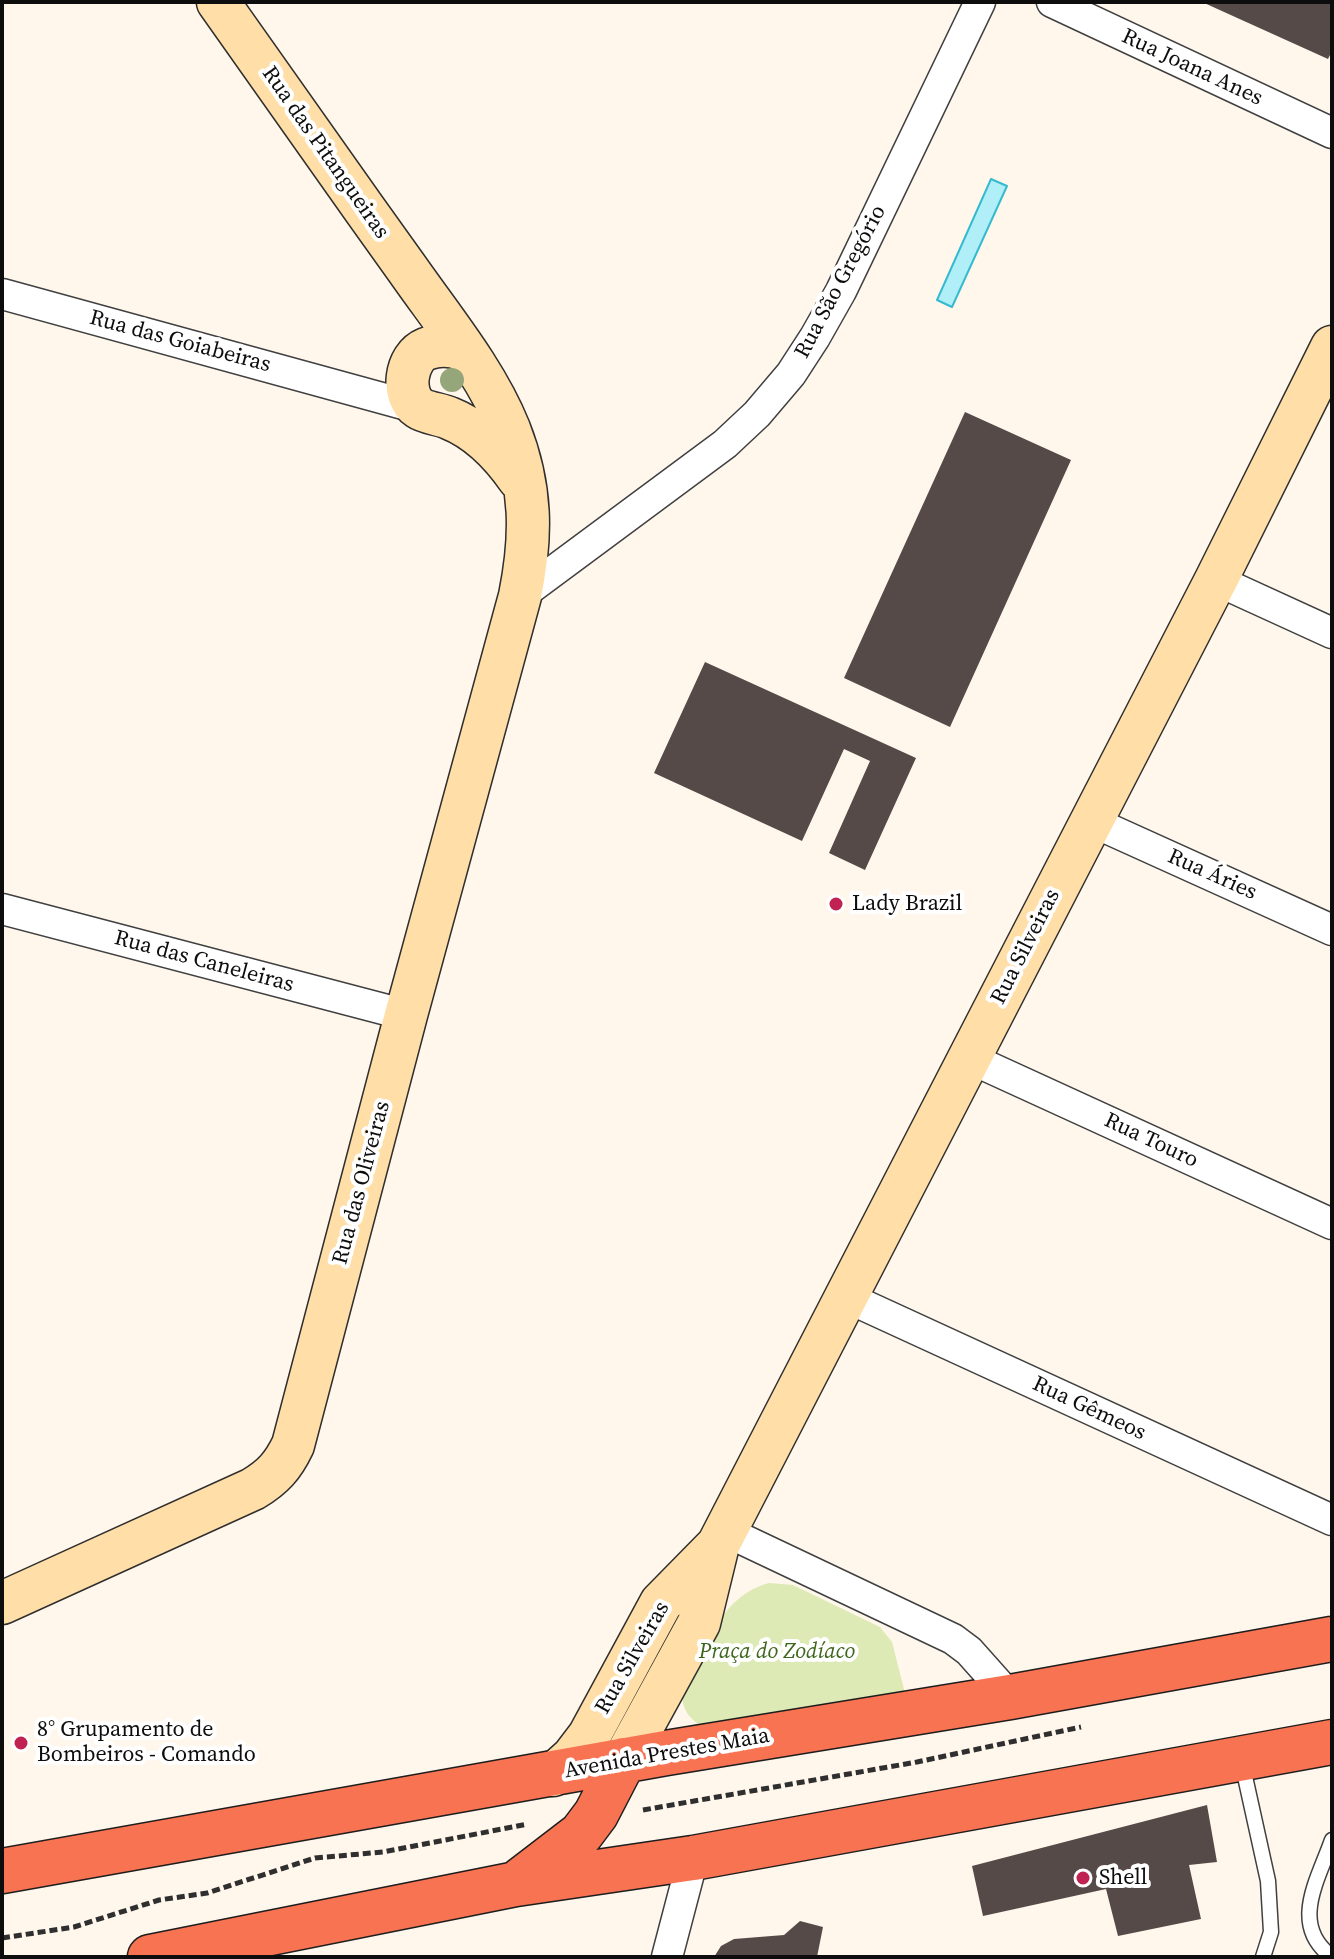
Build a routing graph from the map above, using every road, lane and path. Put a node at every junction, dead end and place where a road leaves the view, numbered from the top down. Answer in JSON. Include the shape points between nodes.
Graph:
{"nodes":[{"id":1,"x":218,"y":2,"type":"edge"},
{"id":2,"x":980,"y":2,"type":"edge"},
{"id":3,"x":1052,"y":2,"type":"edge"},
{"id":4,"x":1332,"y":133,"type":"edge"},
{"id":5,"x":2,"y":294,"type":"edge"},
{"id":6,"x":431,"y":304,"type":"junction"},
{"id":7,"x":1332,"y":347,"type":"edge"},
{"id":8,"x":416,"y":357,"type":"junction"},
{"id":9,"x":472,"y":363,"type":"junction"},
{"id":10,"x":357,"y":390,"type":"junction"},
{"id":11,"x":434,"y":413,"type":"junction"},
{"id":12,"x":524,"y":486,"type":"junction"},
{"id":13,"x":1216,"y":580,"type":"junction"},
{"id":14,"x":520,"y":596,"type":"junction"},
{"id":15,"x":1332,"y":633,"type":"edge"},
{"id":16,"x":1091,"y":821,"type":"junction"},
{"id":17,"x":2,"y":909,"type":"edge"},
{"id":18,"x":1332,"y":930,"type":"edge"},
{"id":19,"x":406,"y":1015,"type":"junction"},
{"id":20,"x":969,"y":1058,"type":"junction"},
{"id":21,"x":1332,"y":1224,"type":"edge"},
{"id":22,"x":846,"y":1297,"type":"junction"},
{"id":23,"x":1332,"y":1520,"type":"edge"},
{"id":24,"x":721,"y":1538,"type":"junction"},
{"id":25,"x":2,"y":1603,"type":"edge"},
{"id":26,"x":1332,"y":1639,"type":"edge"},
{"id":27,"x":1010,"y":1697,"type":"junction"},
{"id":28,"x":1095,"y":1724,"type":"dead end"},
{"id":29,"x":1332,"y":1742,"type":"edge"},
{"id":30,"x":1241,"y":1759,"type":"junction"},
{"id":31,"x":624,"y":1760,"type":"junction"},
{"id":32,"x":553,"y":1775,"type":"junction"},
{"id":33,"x":633,"y":1812,"type":"dead end"},
{"id":34,"x":535,"y":1823,"type":"dead end"},
{"id":35,"x":1332,"y":1840,"type":"edge"},
{"id":36,"x":693,"y":1858,"type":"junction"},
{"id":37,"x":2,"y":1871,"type":"edge"},
{"id":38,"x":516,"y":1884,"type":"junction"},
{"id":39,"x":2,"y":1938,"type":"edge"},
{"id":40,"x":150,"y":1957,"type":"edge"},
{"id":41,"x":667,"y":1957,"type":"edge"},
{"id":42,"x":1263,"y":1957,"type":"edge"},
{"id":43,"x":1332,"y":1957,"type":"edge"}],
"edges":[{"from":1,"to":6,"type":"street","name":"Rua das Pitangueiras"},
{"from":2,"to":14,"type":"street","name":"Rua São Gregório","via":[[841,291],[791,374],[725,444]]},
{"from":3,"to":4,"type":"street","name":"Rua Joana Anes"},
{"from":5,"to":10,"type":"street","name":"Rua das Goiabeiras"},
{"from":6,"to":8,"type":"street","via":[[431,320]]},
{"from":6,"to":9,"type":"street","name":"Rua das Pitangueiras"},
{"from":7,"to":13,"type":"street","name":"Rua Silveiras"},
{"from":8,"to":9,"type":"street","via":[[448,345]]},
{"from":8,"to":10,"type":"street","via":[[388,381]]},
{"from":8,"to":11,"type":"street","via":[[408,386]]},
{"from":9,"to":11,"type":"street","via":[[481,391],[475,404],[464,414]]},
{"from":9,"to":12,"type":"street","name":"Rua das Pitangueiras","via":[[509,429]]},
{"from":10,"to":11,"type":"street","name":"Rua das Goiabeiras"},
{"from":11,"to":12,"type":"street","via":[[492,445]]},
{"from":12,"to":14,"type":"street","name":"Rua das Pitangueiras","via":[[530,537]]},
{"from":13,"to":15,"type":"street"},
{"from":13,"to":16,"type":"street","name":"Rua Silveiras"},
{"from":14,"to":19,"type":"street","name":"Rua das Oliveiras"},
{"from":16,"to":18,"type":"street","name":"Rua Áries"},
{"from":16,"to":20,"type":"street","name":"Rua Silveiras"},
{"from":17,"to":19,"type":"street","name":"Rua das Caneleiras"},
{"from":19,"to":25,"type":"street","name":"Rua das Oliveiras","via":[[284,1464],[253,1489]]},
{"from":20,"to":21,"type":"street","name":"Rua Touro"},
{"from":20,"to":22,"type":"street","name":"Rua Silveiras"},
{"from":22,"to":23,"type":"street","name":"Rua Gêmeos"},
{"from":22,"to":24,"type":"street","name":"Rua Silveiras"},
{"from":24,"to":27,"type":"street","via":[[953,1639]]},
{"from":24,"to":31,"type":"street","name":"Rua Silveiras","via":[[699,1623]]},
{"from":24,"to":32,"type":"street","name":"Rua Silveiras","via":[[661,1603],[589,1736]]},
{"from":26,"to":27,"type":"highway","name":"Avenida Prestes Maia"},
{"from":27,"to":31,"type":"highway","name":"Avenida Prestes Maia"},
{"from":28,"to":33,"type":"path","via":[[917,1762]]},
{"from":29,"to":30,"type":"highway"},
{"from":30,"to":36,"type":"highway"},
{"from":30,"to":42,"type":"lane","via":[[1268,1881],[1271,1932]]},
{"from":31,"to":32,"type":"highway","name":"Avenida Prestes Maia"},
{"from":31,"to":38,"type":"highway","via":[[581,1834]]},
{"from":32,"to":37,"type":"highway","name":"Avenida Prestes Maia"},
{"from":34,"to":39,"type":"path","via":[[383,1852],[315,1858],[74,1927]]},
{"from":35,"to":43,"type":"lane","via":[[1308,1909],[1310,1932]]},
{"from":36,"to":38,"type":"highway"},
{"from":36,"to":41,"type":"street"},
{"from":38,"to":40,"type":"highway"}]}
